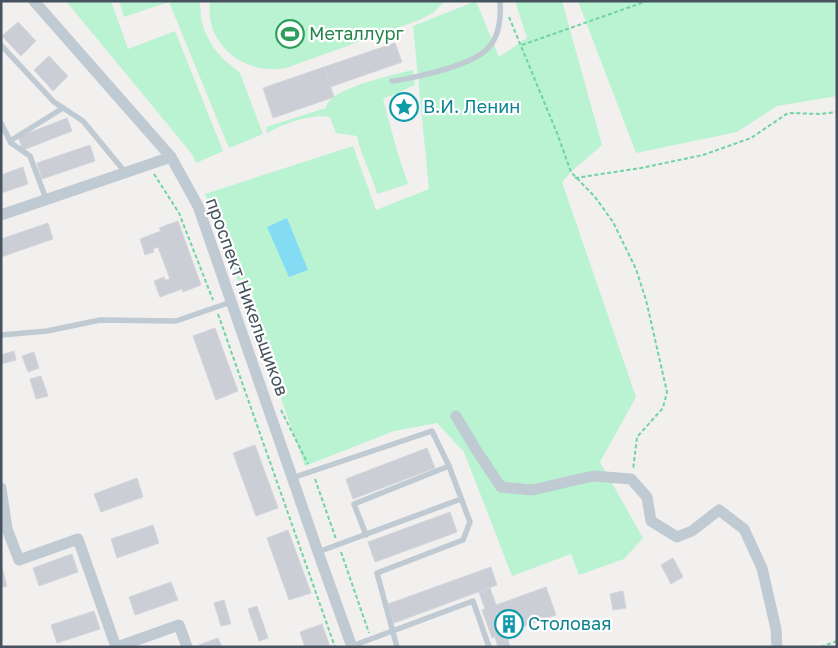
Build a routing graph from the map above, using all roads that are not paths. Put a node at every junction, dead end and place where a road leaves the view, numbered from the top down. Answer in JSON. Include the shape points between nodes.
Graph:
{"nodes":[{"id":1,"x":34,"y":1,"type":"edge"},
{"id":2,"x":500,"y":1,"type":"edge"},
{"id":3,"x":1,"y":45,"type":"edge"},
{"id":4,"x":392,"y":81,"type":"dead end"},
{"id":5,"x":63,"y":108,"type":"junction"},
{"id":6,"x":1,"y":123,"type":"edge"},
{"id":7,"x":10,"y":141,"type":"junction"},
{"id":8,"x":171,"y":157,"type":"junction"},
{"id":9,"x":125,"y":172,"type":"junction"},
{"id":10,"x":46,"y":199,"type":"junction"},
{"id":11,"x":1,"y":215,"type":"edge"},
{"id":12,"x":231,"y":302,"type":"junction"},
{"id":13,"x":1,"y":335,"type":"edge"},
{"id":14,"x":456,"y":416,"type":"dead end"},
{"id":15,"x":448,"y":466,"type":"junction"},
{"id":16,"x":292,"y":478,"type":"junction"},
{"id":17,"x":2,"y":493,"type":"edge"},
{"id":18,"x":461,"y":499,"type":"junction"},
{"id":19,"x":366,"y":535,"type":"junction"},
{"id":20,"x":318,"y":552,"type":"junction"},
{"id":21,"x":392,"y":631,"type":"junction"},
{"id":22,"x":352,"y":646,"type":"edge"},
{"id":23,"x":116,"y":647,"type":"edge"},
{"id":24,"x":187,"y":647,"type":"edge"},
{"id":25,"x":397,"y":647,"type":"edge"},
{"id":26,"x":489,"y":647,"type":"edge"},
{"id":27,"x":777,"y":647,"type":"edge"}],
"edges":[{"from":1,"to":8,"type":"street","name":"проспект Никельщиков"},
{"from":2,"to":4,"type":"lane","via":[[501,16],[496,38],[484,54],[432,73]]},
{"from":3,"to":5,"type":"lane"},
{"from":5,"to":7,"type":"lane"},
{"from":5,"to":9,"type":"lane","via":[[83,121]]},
{"from":6,"to":7,"type":"lane"},
{"from":7,"to":10,"type":"lane","via":[[30,156]]},
{"from":8,"to":9,"type":"street"},
{"from":8,"to":12,"type":"street","name":"проспект Никельщиков","via":[[198,206]]},
{"from":9,"to":10,"type":"street"},
{"from":10,"to":11,"type":"street"},
{"from":12,"to":13,"type":"lane","via":[[176,321],[100,320],[47,331]]},
{"from":12,"to":16,"type":"street","name":"проспект Никельщиков"},
{"from":14,"to":27,"type":"street","via":[[501,487],[532,490],[593,476],[632,479],[646,497],[651,521],[677,537],[692,531],[719,510],[744,529],[762,568]]},
{"from":15,"to":16,"type":"lane","via":[[432,431]]},
{"from":15,"to":18,"type":"lane"},
{"from":15,"to":19,"type":"lane","via":[[354,504]]},
{"from":16,"to":20,"type":"street","name":"проспект Никельщиков"},
{"from":17,"to":23,"type":"street","via":[[7,529],[18,560],[78,539]]},
{"from":18,"to":19,"type":"lane"},
{"from":18,"to":21,"type":"lane","via":[[470,522],[463,540],[377,573]]},
{"from":19,"to":20,"type":"lane"},
{"from":20,"to":22,"type":"street","name":"проспект Никельщиков"},
{"from":21,"to":22,"type":"lane"},
{"from":21,"to":25,"type":"lane"},
{"from":21,"to":26,"type":"lane","via":[[473,601]]},
{"from":23,"to":24,"type":"street","via":[[179,625]]}]}
